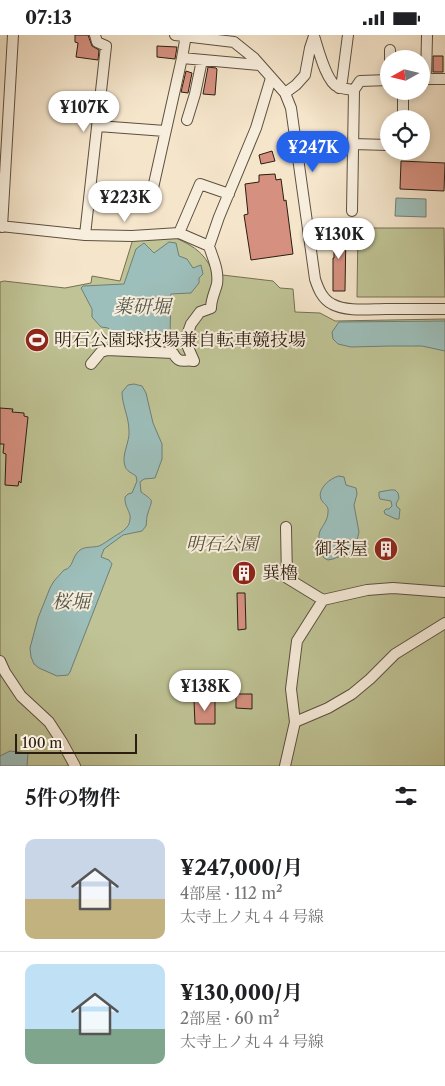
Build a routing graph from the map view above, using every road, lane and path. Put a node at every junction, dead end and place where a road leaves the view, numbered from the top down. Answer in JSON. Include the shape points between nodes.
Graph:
{"nodes":[{"id":1,"x":13,"y":35,"type":"edge"},
{"id":2,"x":95,"y":35,"type":"edge"},
{"id":3,"x":182,"y":35,"type":"edge"},
{"id":4,"x":314,"y":35,"type":"edge"},
{"id":5,"x":348,"y":35,"type":"edge"},
{"id":6,"x":427,"y":37,"type":"dead end"},
{"id":7,"x":426,"y":50,"type":"edge"},
{"id":8,"x":182,"y":59,"type":"junction"},
{"id":9,"x":202,"y":60,"type":"junction"},
{"id":10,"x":260,"y":65,"type":"junction"},
{"id":11,"x":271,"y":78,"type":"junction"},
{"id":12,"x":430,"y":79,"type":"edge"},
{"id":13,"x":445,"y":79,"type":"edge"},
{"id":14,"x":380,"y":80,"type":"edge"},
{"id":15,"x":339,"y":88,"type":"junction"},
{"id":16,"x":354,"y":90,"type":"junction"},
{"id":17,"x":285,"y":93,"type":"junction"},
{"id":18,"x":187,"y":120,"type":"dead end"},
{"id":19,"x":98,"y":125,"type":"junction"},
{"id":20,"x":165,"y":131,"type":"junction"},
{"id":21,"x":354,"y":144,"type":"junction"},
{"id":22,"x":380,"y":145,"type":"edge"},
{"id":23,"x":2,"y":181,"type":"edge"},
{"id":24,"x":153,"y":188,"type":"dead end"},
{"id":25,"x":229,"y":194,"type":"junction"},
{"id":26,"x":352,"y":211,"type":"dead end"},
{"id":27,"x":1,"y":226,"type":"edge"},
{"id":28,"x":179,"y":233,"type":"junction"},
{"id":29,"x":85,"y":235,"type":"junction"},
{"id":30,"x":209,"y":246,"type":"junction"},
{"id":31,"x":445,"y":309,"type":"edge"},
{"id":32,"x":91,"y":365,"type":"dead end"},
{"id":33,"x":286,"y":527,"type":"dead end"},
{"id":34,"x":445,"y":592,"type":"edge"},
{"id":35,"x":323,"y":600,"type":"junction"},
{"id":36,"x":445,"y":623,"type":"edge"},
{"id":37,"x":0,"y":661,"type":"edge"},
{"id":38,"x":294,"y":721,"type":"junction"},
{"id":39,"x":75,"y":766,"type":"edge"},
{"id":40,"x":285,"y":766,"type":"edge"}],
"edges":[{"from":1,"to":23,"type":"street"},
{"from":2,"to":19,"type":"street","via":[[96,42],[106,46]]},
{"from":3,"to":8,"type":"street"},
{"from":3,"to":10,"type":"street","via":[[234,42]]},
{"from":4,"to":15,"type":"street","via":[[329,77]]},
{"from":4,"to":17,"type":"street","via":[[305,75]]},
{"from":5,"to":15,"type":"street"},
{"from":6,"to":7,"type":"street"},
{"from":8,"to":9,"type":"street"},
{"from":8,"to":20,"type":"street"},
{"from":9,"to":10,"type":"street"},
{"from":9,"to":18,"type":"street"},
{"from":10,"to":11,"type":"street"},
{"from":11,"to":17,"type":"street"},
{"from":11,"to":25,"type":"street","via":[[256,128]]},
{"from":12,"to":13,"type":"street"},
{"from":14,"to":16,"type":"street","via":[[360,81]]},
{"from":15,"to":16,"type":"street"},
{"from":16,"to":21,"type":"street"},
{"from":17,"to":31,"type":"street","via":[[291,109],[315,279],[324,298],[341,308]]},
{"from":19,"to":20,"type":"street"},
{"from":19,"to":29,"type":"street"},
{"from":20,"to":24,"type":"street"},
{"from":21,"to":22,"type":"street"},
{"from":21,"to":26,"type":"street"},
{"from":23,"to":27,"type":"street"},
{"from":25,"to":28,"type":"street","via":[[200,184]]},
{"from":25,"to":30,"type":"street"},
{"from":27,"to":29,"type":"street"},
{"from":28,"to":29,"type":"street"},
{"from":28,"to":30,"type":"street"},
{"from":30,"to":32,"type":"street","via":[[217,268],[217,284],[211,307],[200,312],[186,335],[194,361],[180,361],[173,353],[107,350],[101,352]]},
{"from":33,"to":35,"type":"street","via":[[287,578]]},
{"from":34,"to":35,"type":"street","via":[[393,588]]},
{"from":35,"to":38,"type":"street","via":[[296,641],[291,689]]},
{"from":36,"to":38,"type":"street","via":[[395,654],[352,693],[328,708]]},
{"from":37,"to":39,"type":"street","via":[[21,696],[49,722]]},
{"from":38,"to":40,"type":"street"}]}
